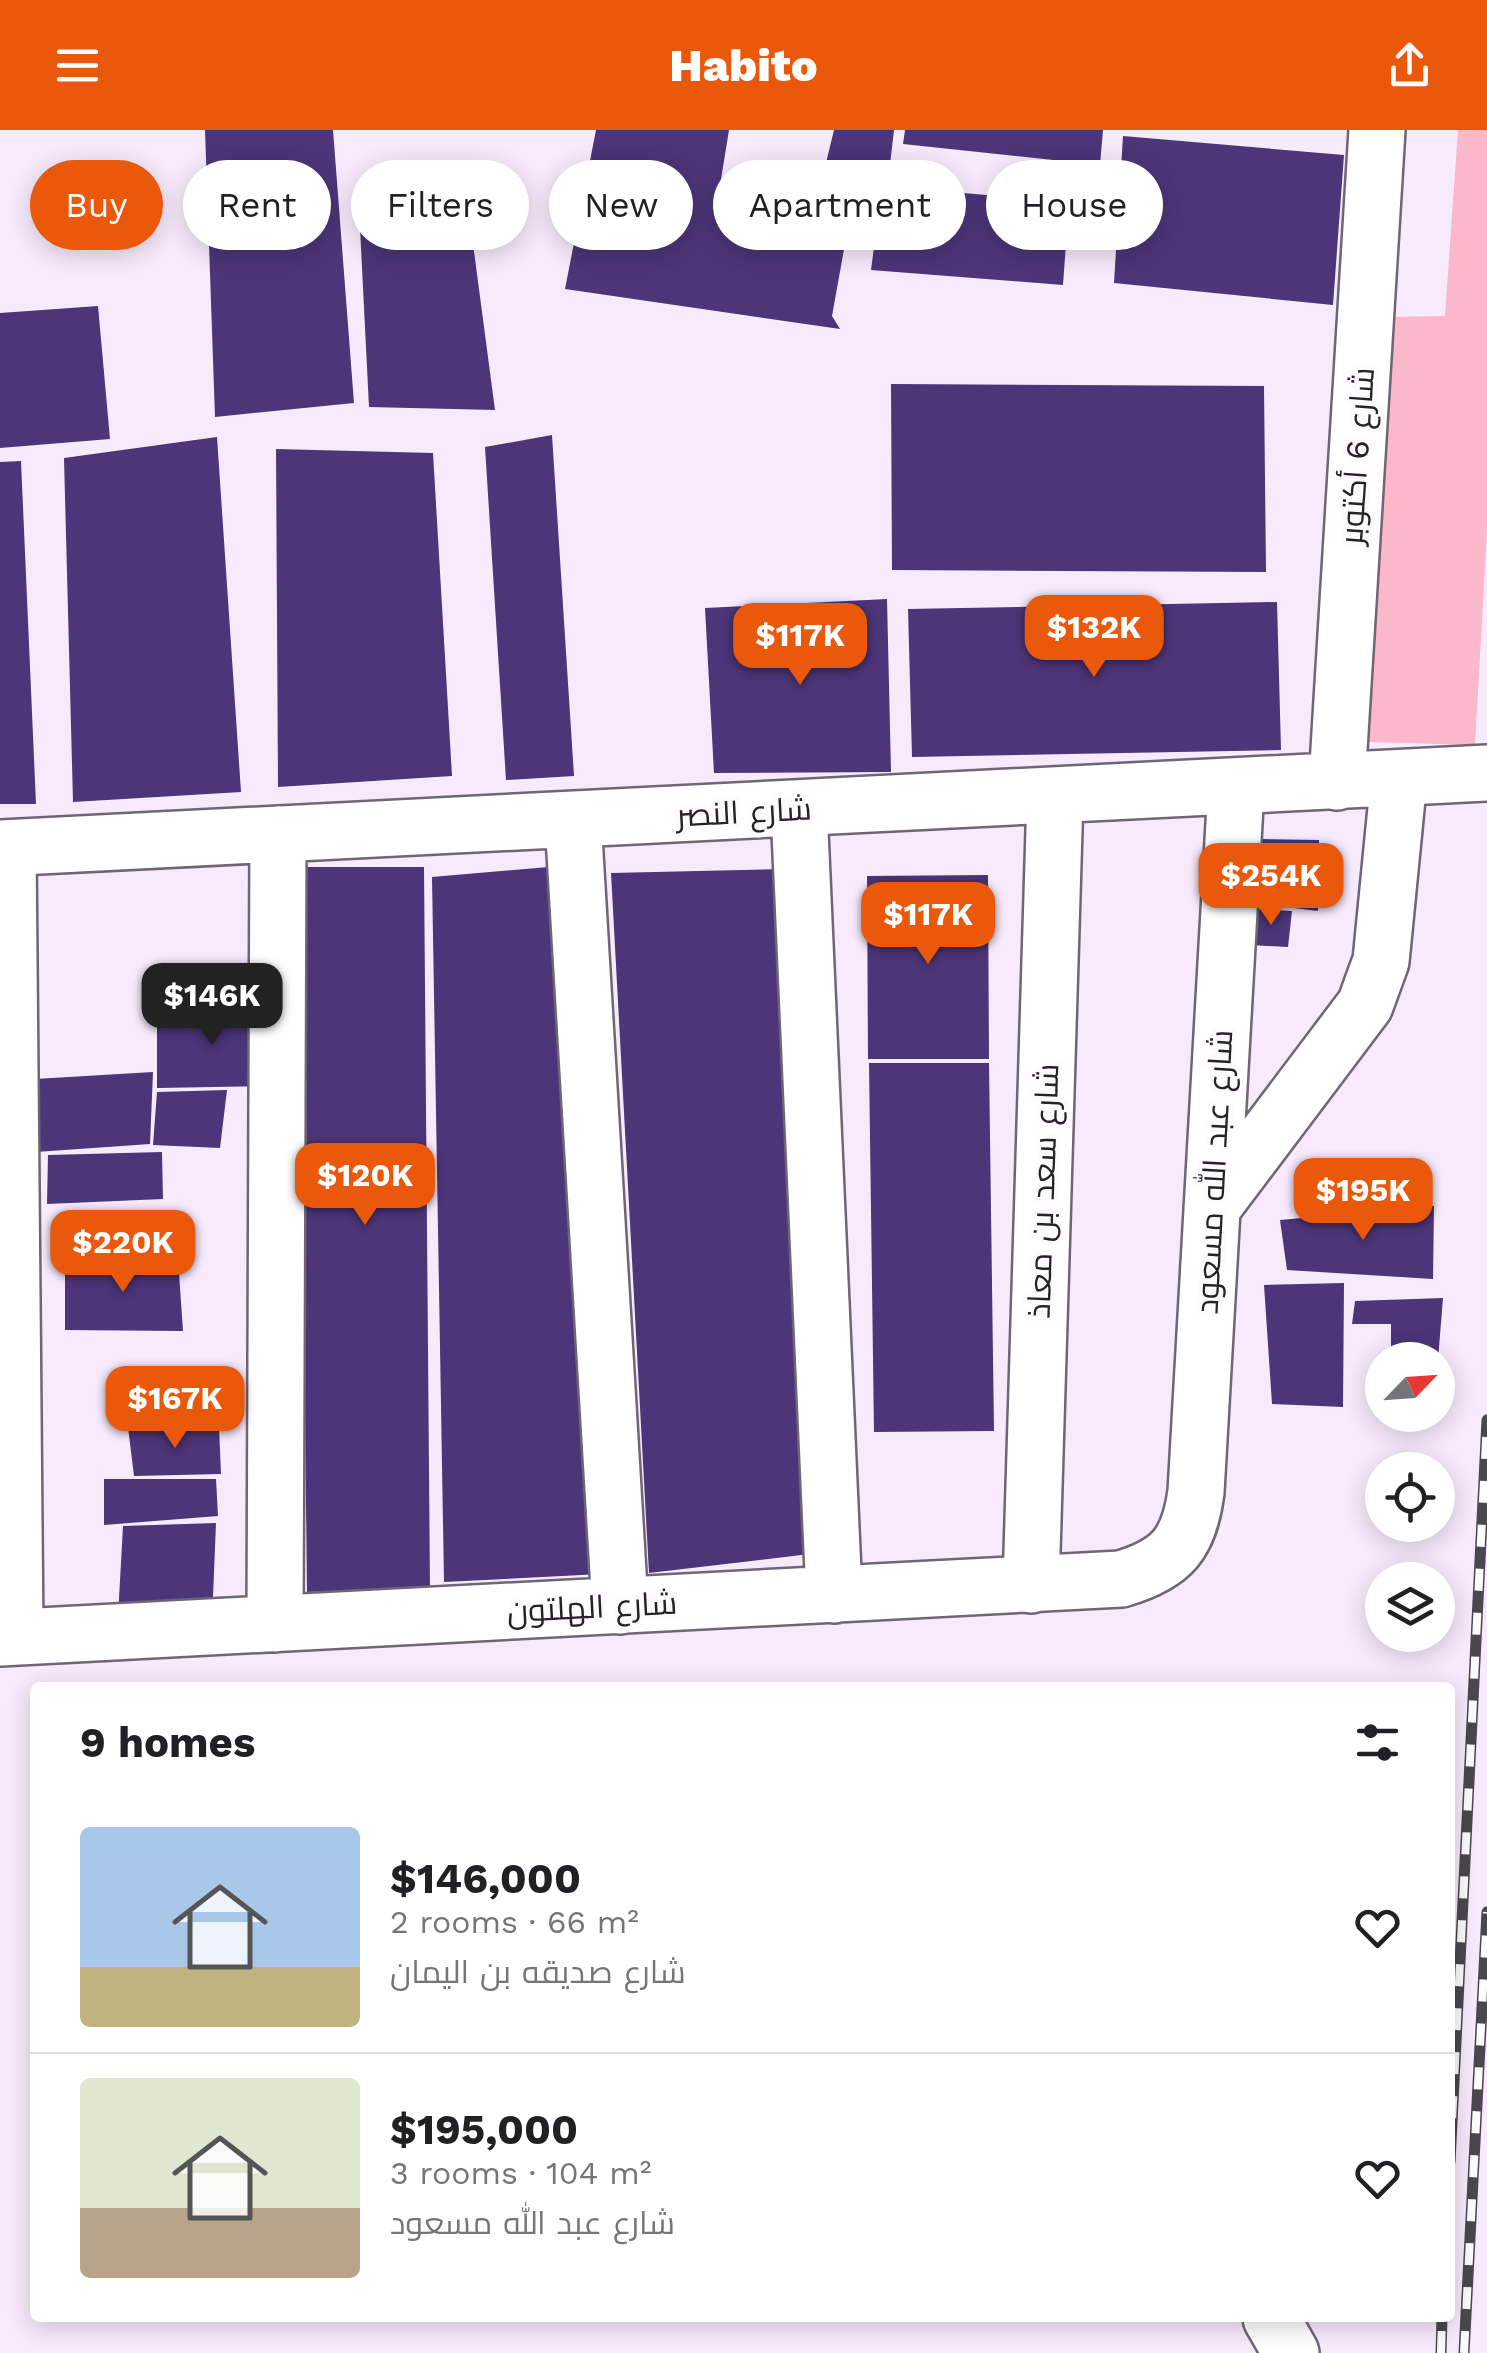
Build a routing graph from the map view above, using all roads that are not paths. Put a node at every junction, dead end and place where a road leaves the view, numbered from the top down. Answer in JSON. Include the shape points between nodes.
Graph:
{"nodes":[{"id":1,"x":1377,"y":130,"type":"edge"},
{"id":2,"x":1487,"y":774,"type":"edge"},
{"id":3,"x":1400,"y":778,"type":"junction"},
{"id":4,"x":1337,"y":782,"type":"junction"},
{"id":5,"x":1236,"y":788,"type":"junction"},
{"id":6,"x":1056,"y":798,"type":"junction"},
{"id":7,"x":799,"y":810,"type":"junction"},
{"id":8,"x":573,"y":820,"type":"junction"},
{"id":9,"x":278,"y":834,"type":"junction"},
{"id":10,"x":4,"y":848,"type":"edge"},
{"id":11,"x":1212,"y":1208,"type":"junction"},
{"id":12,"x":1176,"y":1551,"type":"joint"},
{"id":13,"x":1031,"y":1584,"type":"junction"},
{"id":14,"x":834,"y":1595,"type":"junction"},
{"id":15,"x":620,"y":1606,"type":"junction"},
{"id":16,"x":275,"y":1624,"type":"junction"},
{"id":17,"x":8,"y":1637,"type":"edge"},
{"id":18,"x":1274,"y":2322,"type":"edge"},
{"id":19,"x":1291,"y":2353,"type":"edge"}],
"edges":[{"from":1,"to":4,"type":"street","name":"شارع 6 أكتوبر"},
{"from":2,"to":3,"type":"street","name":"شارع النصر"},
{"from":3,"to":4,"type":"street","name":"شارع النصر"},
{"from":3,"to":11,"type":"street","via":[[1381,961],[1365,1005]]},
{"from":4,"to":5,"type":"street","name":"شارع النصر"},
{"from":5,"to":6,"type":"street","name":"شارع النصر"},
{"from":5,"to":11,"type":"street","name":"شارع عبد الله مسعود"},
{"from":6,"to":7,"type":"street","name":"شارع النصر"},
{"from":6,"to":13,"type":"street","name":"شارع سعد بن معاذ"},
{"from":7,"to":8,"type":"street","name":"شارع النصر"},
{"from":7,"to":14,"type":"street"},
{"from":8,"to":9,"type":"street","name":"شارع النصر"},
{"from":8,"to":15,"type":"street"},
{"from":9,"to":10,"type":"street","name":"شارع النصر"},
{"from":9,"to":16,"type":"street"},
{"from":10,"to":17,"type":"street"},
{"from":11,"to":12,"type":"street","name":"شارع عبد الله مسعود","via":[[1196,1492],[1192,1523]]},
{"from":12,"to":13,"type":"street","name":"شارع الهلتون","via":[[1152,1570],[1122,1580]]},
{"from":13,"to":14,"type":"street","name":"شارع الهلتون"},
{"from":14,"to":15,"type":"street","name":"شارع الهلتون"},
{"from":15,"to":16,"type":"street","name":"شارع الهلتون"},
{"from":16,"to":17,"type":"street","name":"شارع الهلتون"},
{"from":18,"to":19,"type":"street"}]}
